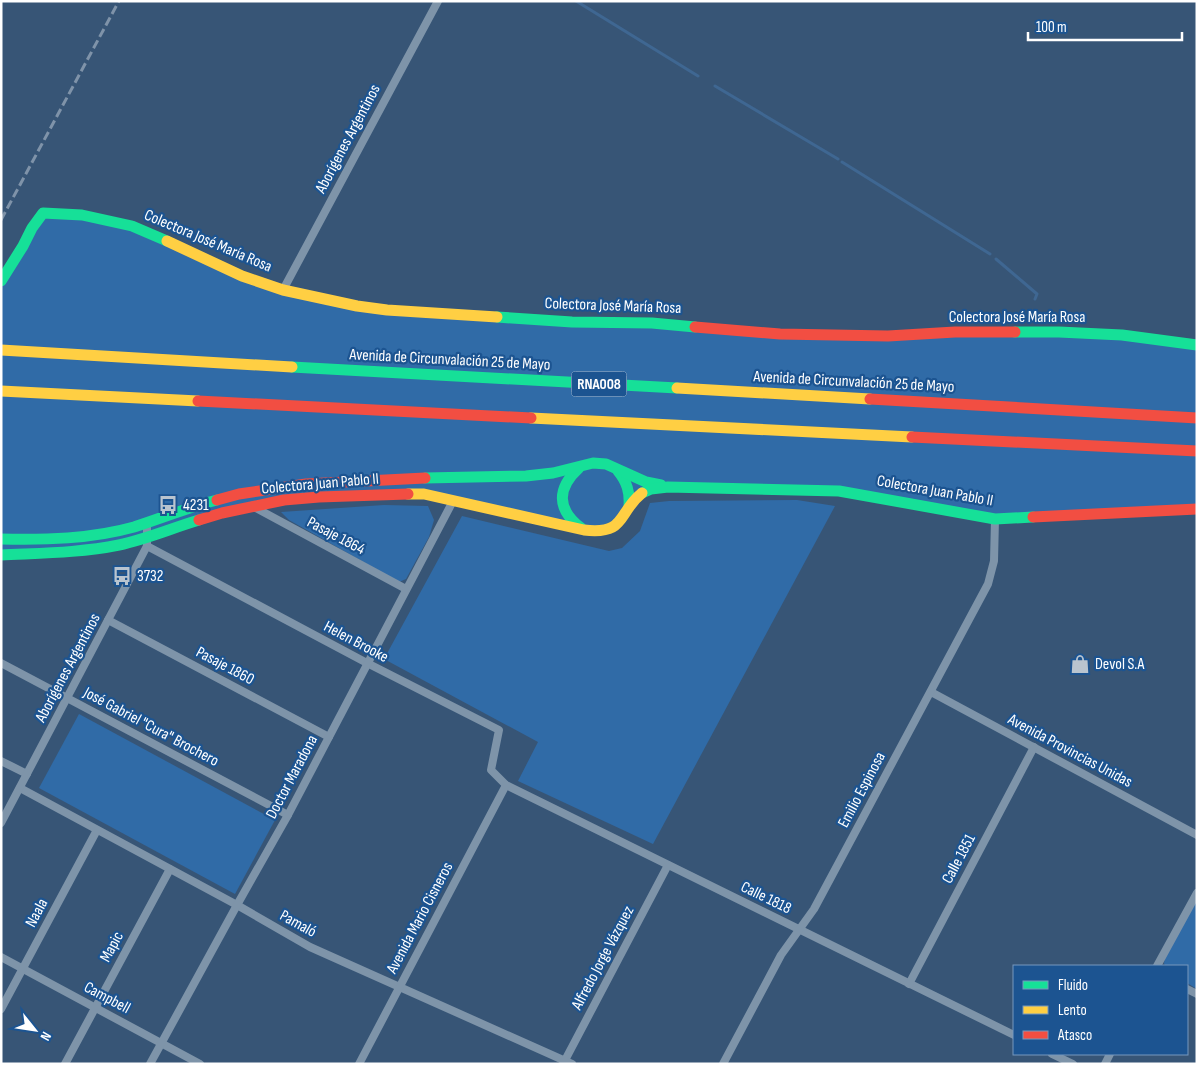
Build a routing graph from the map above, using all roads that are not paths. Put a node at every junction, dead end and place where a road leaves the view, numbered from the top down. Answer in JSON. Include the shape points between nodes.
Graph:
{"nodes":[{"id":1,"x":438,"y":1,"type":"edge"},
{"id":2,"x":1,"y":281,"type":"edge"},
{"id":3,"x":283,"y":290,"type":"junction"},
{"id":4,"x":1197,"y":345,"type":"edge"},
{"id":5,"x":1,"y":350,"type":"edge"},
{"id":6,"x":1,"y":391,"type":"edge"},
{"id":7,"x":1197,"y":418,"type":"edge"},
{"id":8,"x":1197,"y":451,"type":"edge"},
{"id":9,"x":581,"y":466,"type":"junction"},
{"id":10,"x":617,"y":470,"type":"junction"},
{"id":11,"x":668,"y":487,"type":"junction"},
{"id":12,"x":453,"y":501,"type":"junction"},
{"id":13,"x":252,"y":506,"type":"junction"},
{"id":14,"x":629,"y":508,"type":"junction"},
{"id":15,"x":1197,"y":510,"type":"edge"},
{"id":16,"x":995,"y":519,"type":"junction"},
{"id":17,"x":147,"y":522,"type":"junction"},
{"id":18,"x":584,"y":530,"type":"junction"},
{"id":19,"x":1,"y":539,"type":"edge"},
{"id":20,"x":147,"y":542,"type":"junction"},
{"id":21,"x":1,"y":555,"type":"edge"},
{"id":22,"x":406,"y":589,"type":"junction"},
{"id":23,"x":108,"y":620,"type":"junction"},
{"id":24,"x":1,"y":663,"type":"edge"},
{"id":25,"x":367,"y":663,"type":"junction"},
{"id":26,"x":931,"y":692,"type":"junction"},
{"id":27,"x":67,"y":698,"type":"junction"},
{"id":28,"x":329,"y":737,"type":"junction"},
{"id":29,"x":1034,"y":747,"type":"junction"},
{"id":30,"x":1,"y":761,"type":"edge"},
{"id":31,"x":27,"y":774,"type":"junction"},
{"id":32,"x":506,"y":785,"type":"junction"},
{"id":33,"x":20,"y":788,"type":"junction"},
{"id":34,"x":288,"y":815,"type":"junction"},
{"id":35,"x":1,"y":823,"type":"edge"},
{"id":36,"x":97,"y":830,"type":"junction"},
{"id":37,"x":1197,"y":835,"type":"edge"},
{"id":38,"x":668,"y":865,"type":"junction"},
{"id":39,"x":170,"y":870,"type":"junction"},
{"id":40,"x":1197,"y":893,"type":"edge"},
{"id":41,"x":237,"y":905,"type":"junction"},
{"id":42,"x":799,"y":930,"type":"junction"},
{"id":43,"x":1,"y":957,"type":"edge"},
{"id":44,"x":1158,"y":965,"type":"edge"},
{"id":45,"x":23,"y":969,"type":"junction"},
{"id":46,"x":909,"y":984,"type":"junction"},
{"id":47,"x":400,"y":987,"type":"junction"},
{"id":48,"x":95,"y":1008,"type":"junction"},
{"id":49,"x":1,"y":1009,"type":"edge"},
{"id":50,"x":1013,"y":1035,"type":"edge"},
{"id":51,"x":162,"y":1043,"type":"junction"},
{"id":52,"x":1054,"y":1055,"type":"edge"},
{"id":53,"x":566,"y":1063,"type":"edge"},
{"id":54,"x":65,"y":1064,"type":"edge"},
{"id":55,"x":150,"y":1064,"type":"edge"},
{"id":56,"x":200,"y":1064,"type":"edge"},
{"id":57,"x":359,"y":1064,"type":"edge"},
{"id":58,"x":723,"y":1064,"type":"edge"},
{"id":59,"x":1072,"y":1064,"type":"edge"}],
"edges":[{"from":1,"to":3,"type":"street","name":"Aborígenes Argentinos"},
{"from":2,"to":3,"type":"main road","name":"Colectora José María Rosa","via":[[43,213],[82,215],[132,226],[242,276]]},
{"from":3,"to":4,"type":"main road","name":"Colectora José María Rosa","via":[[387,310],[572,322],[652,323],[780,334],[888,336],[1059,332],[1122,335]]},
{"from":5,"to":7,"type":"main road","name":"Avenida de Circunvalación 25 de Mayo","number":"RNA008"},
{"from":6,"to":8,"type":"main road","number":"RNA008"},
{"from":9,"to":10,"type":"main road","name":"Colectora Juan Pablo II","via":[[600,463]]},
{"from":9,"to":17,"type":"main road","name":"Colectora Juan Pablo II","via":[[526,476],[306,484],[239,494]]},
{"from":9,"to":18,"type":"main road","via":[[570,474],[563,486],[561,499],[564,512],[572,523]]},
{"from":10,"to":11,"type":"main road","name":"Colectora Juan Pablo II"},
{"from":10,"to":14,"type":"main road","via":[[629,487]]},
{"from":11,"to":14,"type":"main road","name":"Colectora Juan Pablo II","via":[[652,488],[634,500]]},
{"from":11,"to":16,"type":"main road","name":"Colectora Juan Pablo II","via":[[840,491]]},
{"from":12,"to":13,"type":"main road","name":"Colectora Juan Pablo II","via":[[424,494],[389,494],[284,500]]},
{"from":12,"to":18,"type":"main road","name":"Colectora Juan Pablo II"},
{"from":12,"to":22,"type":"street","name":"Doctor Maradona"},
{"from":13,"to":20,"type":"main road","name":"Colectora Juan Pablo II","via":[[181,526]]},
{"from":13,"to":22,"type":"street","name":"Pasaje 1864"},
{"from":14,"to":18,"type":"main road","name":"Colectora Juan Pablo II","via":[[611,529],[598,532]]},
{"from":15,"to":16,"type":"main road","name":"Colectora Juan Pablo II"},
{"from":16,"to":26,"type":"street","name":"Emilio Espinosa","via":[[994,561],[988,584]]},
{"from":17,"to":19,"type":"main road","name":"Colectora Juan Pablo II","via":[[103,534]]},
{"from":17,"to":20,"type":"street","name":"Aborígenes Argentinos"},
{"from":20,"to":21,"type":"main road","name":"Colectora Juan Pablo II","via":[[88,550]]},
{"from":20,"to":23,"type":"street","name":"Aborígenes Argentinos"},
{"from":20,"to":25,"type":"street","name":"Helen Brooke"},
{"from":22,"to":25,"type":"street","name":"Doctor Maradona"},
{"from":23,"to":27,"type":"street","name":"Aborígenes Argentinos"},
{"from":23,"to":28,"type":"street","name":"Pasaje 1860"},
{"from":24,"to":27,"type":"street","name":"José Gabriel \"Cura\" Brochero"},
{"from":25,"to":28,"type":"street","name":"Doctor Maradona"},
{"from":25,"to":32,"type":"street","name":"Helen Brooke","via":[[499,730],[491,770]]},
{"from":26,"to":29,"type":"street","name":"Avenida Provincias Unidas"},
{"from":26,"to":42,"type":"street","name":"Emilio Espinosa","via":[[814,909]]},
{"from":27,"to":31,"type":"street","name":"Aborígenes Argentinos"},
{"from":27,"to":34,"type":"street","name":"José Gabriel \"Cura\" Brochero"},
{"from":28,"to":34,"type":"street","name":"Doctor Maradona"},
{"from":29,"to":37,"type":"street","name":"Avenida Provincias Unidas"},
{"from":29,"to":46,"type":"street","name":"Calle 1851"},
{"from":30,"to":31,"type":"street"},
{"from":31,"to":33,"type":"street","name":"Aborígenes Argentinos"},
{"from":32,"to":38,"type":"street","name":"Calle 1818"},
{"from":32,"to":47,"type":"street","name":"Avenida Mario Cisneros"},
{"from":33,"to":35,"type":"street","name":"Aborígenes Argentinos"},
{"from":33,"to":36,"type":"street","name":"Pamaló"},
{"from":34,"to":41,"type":"street","name":"Doctor Maradona"},
{"from":36,"to":39,"type":"street","name":"Pamaló"},
{"from":36,"to":45,"type":"street","name":"Naala"},
{"from":38,"to":42,"type":"street","name":"Calle 1818"},
{"from":38,"to":53,"type":"street","name":"Alfredo Jorge Vázquez"},
{"from":39,"to":41,"type":"street","name":"Pamaló"},
{"from":39,"to":48,"type":"street","name":"Mapic"},
{"from":40,"to":44,"type":"street"},
{"from":41,"to":47,"type":"street","name":"Pamaló","via":[[310,947]]},
{"from":41,"to":51,"type":"street","name":"Doctor Maradona"},
{"from":42,"to":46,"type":"street","name":"Calle 1818"},
{"from":42,"to":58,"type":"street","name":"Emilio Espinosa","via":[[781,955]]},
{"from":43,"to":45,"type":"street","name":"Campbell"},
{"from":45,"to":48,"type":"street","name":"Campbell"},
{"from":45,"to":49,"type":"street","name":"Naala"},
{"from":46,"to":50,"type":"street","name":"Calle 1818"},
{"from":47,"to":53,"type":"street","name":"Pamaló"},
{"from":47,"to":57,"type":"street","name":"Avenida Mario Cisneros"},
{"from":48,"to":51,"type":"street","name":"Campbell"},
{"from":48,"to":54,"type":"street","name":"Mapic"},
{"from":51,"to":55,"type":"street","name":"Doctor Maradona"},
{"from":51,"to":56,"type":"street","name":"Campbell"},
{"from":52,"to":59,"type":"street"}]}
